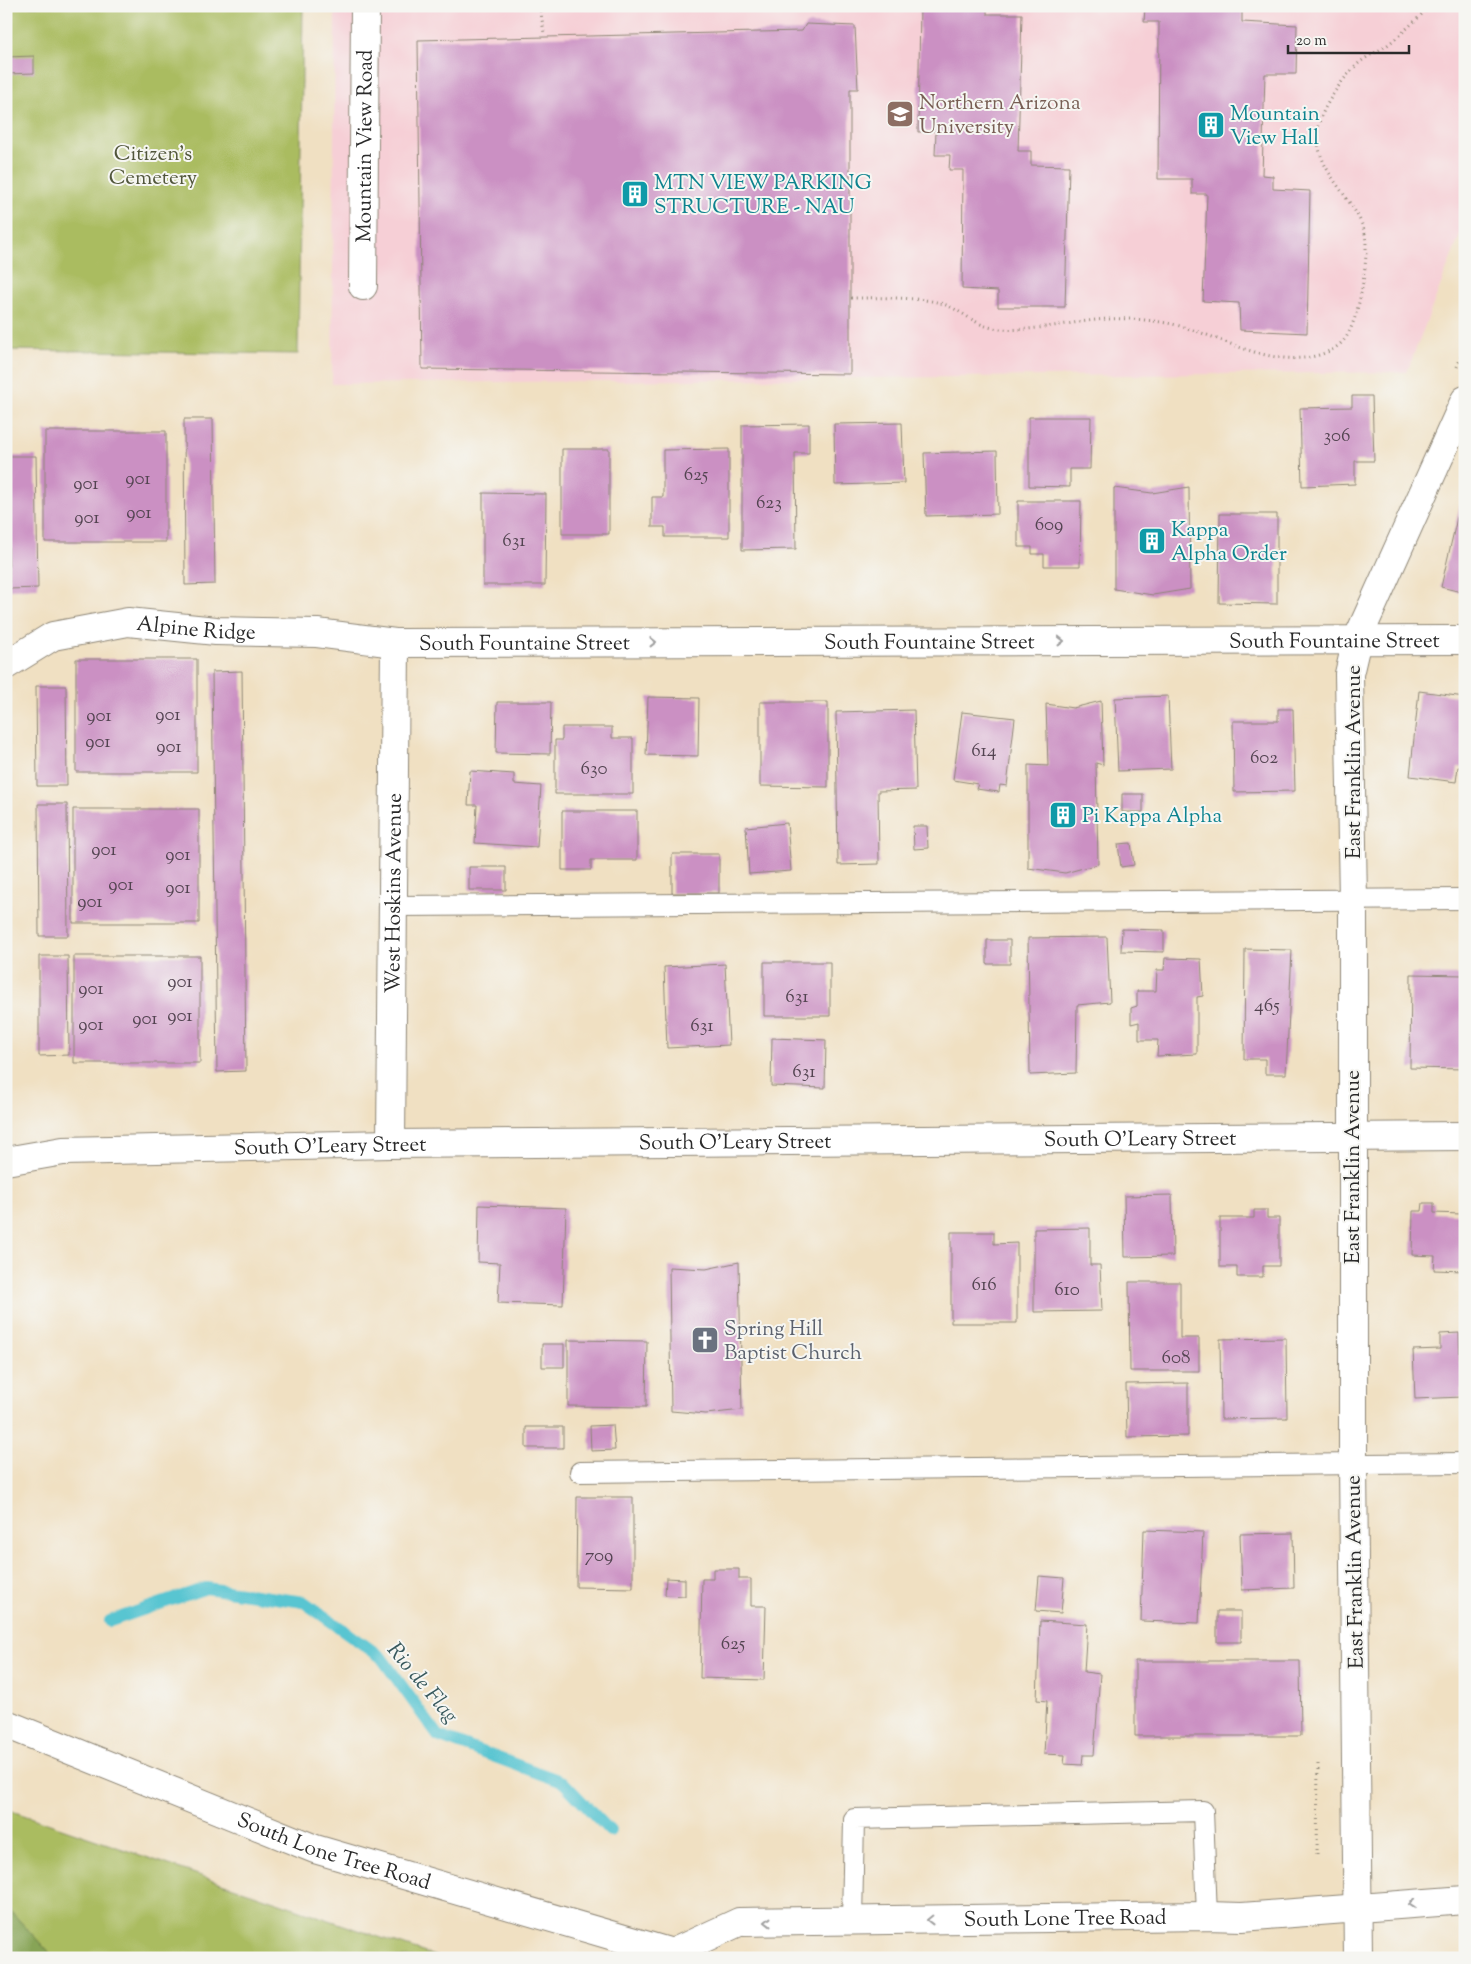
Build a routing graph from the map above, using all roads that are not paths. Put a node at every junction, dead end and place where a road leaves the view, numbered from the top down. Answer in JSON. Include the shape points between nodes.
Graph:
{"nodes":[{"id":1,"x":365,"y":6,"type":"edge"},
{"id":2,"x":363,"y":286,"type":"dead end"},
{"id":3,"x":1465,"y":400,"type":"edge"},
{"id":4,"x":1357,"y":640,"type":"junction"},
{"id":5,"x":1465,"y":640,"type":"edge"},
{"id":6,"x":395,"y":643,"type":"junction"},
{"id":7,"x":6,"y":665,"type":"edge"},
{"id":8,"x":1465,"y":899,"type":"edge"},
{"id":9,"x":1353,"y":900,"type":"junction"},
{"id":10,"x":392,"y":906,"type":"junction"},
{"id":11,"x":1352,"y":1136,"type":"junction"},
{"id":12,"x":1465,"y":1136,"type":"edge"},
{"id":13,"x":390,"y":1144,"type":"junction"},
{"id":14,"x":6,"y":1160,"type":"edge"},
{"id":15,"x":1465,"y":1462,"type":"edge"},
{"id":16,"x":1353,"y":1464,"type":"junction"},
{"id":17,"x":580,"y":1472,"type":"dead end"},
{"id":18,"x":6,"y":1724,"type":"edge"},
{"id":19,"x":1465,"y":1900,"type":"edge"},
{"id":20,"x":1358,"y":1907,"type":"junction"},
{"id":21,"x":1207,"y":1916,"type":"junction"},
{"id":22,"x":852,"y":1921,"type":"junction"},
{"id":23,"x":675,"y":1956,"type":"edge"},
{"id":24,"x":1358,"y":1958,"type":"edge"}],
"edges":[{"from":1,"to":2,"type":"street","name":"Mountain View Road"},
{"from":3,"to":4,"type":"street","name":"East Franklin Avenue"},
{"from":4,"to":5,"type":"street","name":"South Fountaine Street"},
{"from":6,"to":4,"type":"street","name":"South Fountaine Street","one_way":true},
{"from":4,"to":9,"type":"street","name":"East Franklin Avenue","via":[[1349,674]]},
{"from":6,"to":7,"type":"street","name":"Alpine Ridge","via":[[317,633],[216,630],[128,622],[52,636]]},
{"from":6,"to":10,"type":"street","name":"West Hoskins Avenue"},
{"from":8,"to":9,"type":"lane"},
{"from":9,"to":10,"type":"lane"},
{"from":9,"to":11,"type":"street","name":"East Franklin Avenue"},
{"from":10,"to":13,"type":"street","name":"West Hoskins Avenue"},
{"from":11,"to":12,"type":"street","name":"South O'Leary Street"},
{"from":11,"to":13,"type":"street","name":"South O'Leary Street"},
{"from":11,"to":16,"type":"street","name":"East Franklin Avenue"},
{"from":13,"to":14,"type":"street","name":"South O'Leary Street","via":[[63,1151]]},
{"from":15,"to":16,"type":"lane"},
{"from":16,"to":17,"type":"lane"},
{"from":16,"to":20,"type":"street","name":"East Franklin Avenue"},
{"from":18,"to":23,"type":"street","name":"South Lone Tree Road","via":[[315,1849]]},
{"from":19,"to":20,"type":"street","name":"South Lone Tree Road","one_way":true},
{"from":20,"to":21,"type":"street","name":"South Lone Tree Road","via":[[1242,1917]]},
{"from":20,"to":24,"type":"street","name":"East Franklin Avenue"},
{"from":21,"to":22,"type":"street","name":"South Lone Tree Road","one_way":true},
{"from":21,"to":22,"type":"lane","via":[[1203,1811],[854,1819]]},
{"from":22,"to":23,"type":"street","name":"South Lone Tree Road","one_way":true,"via":[[739,1922]]}]}
